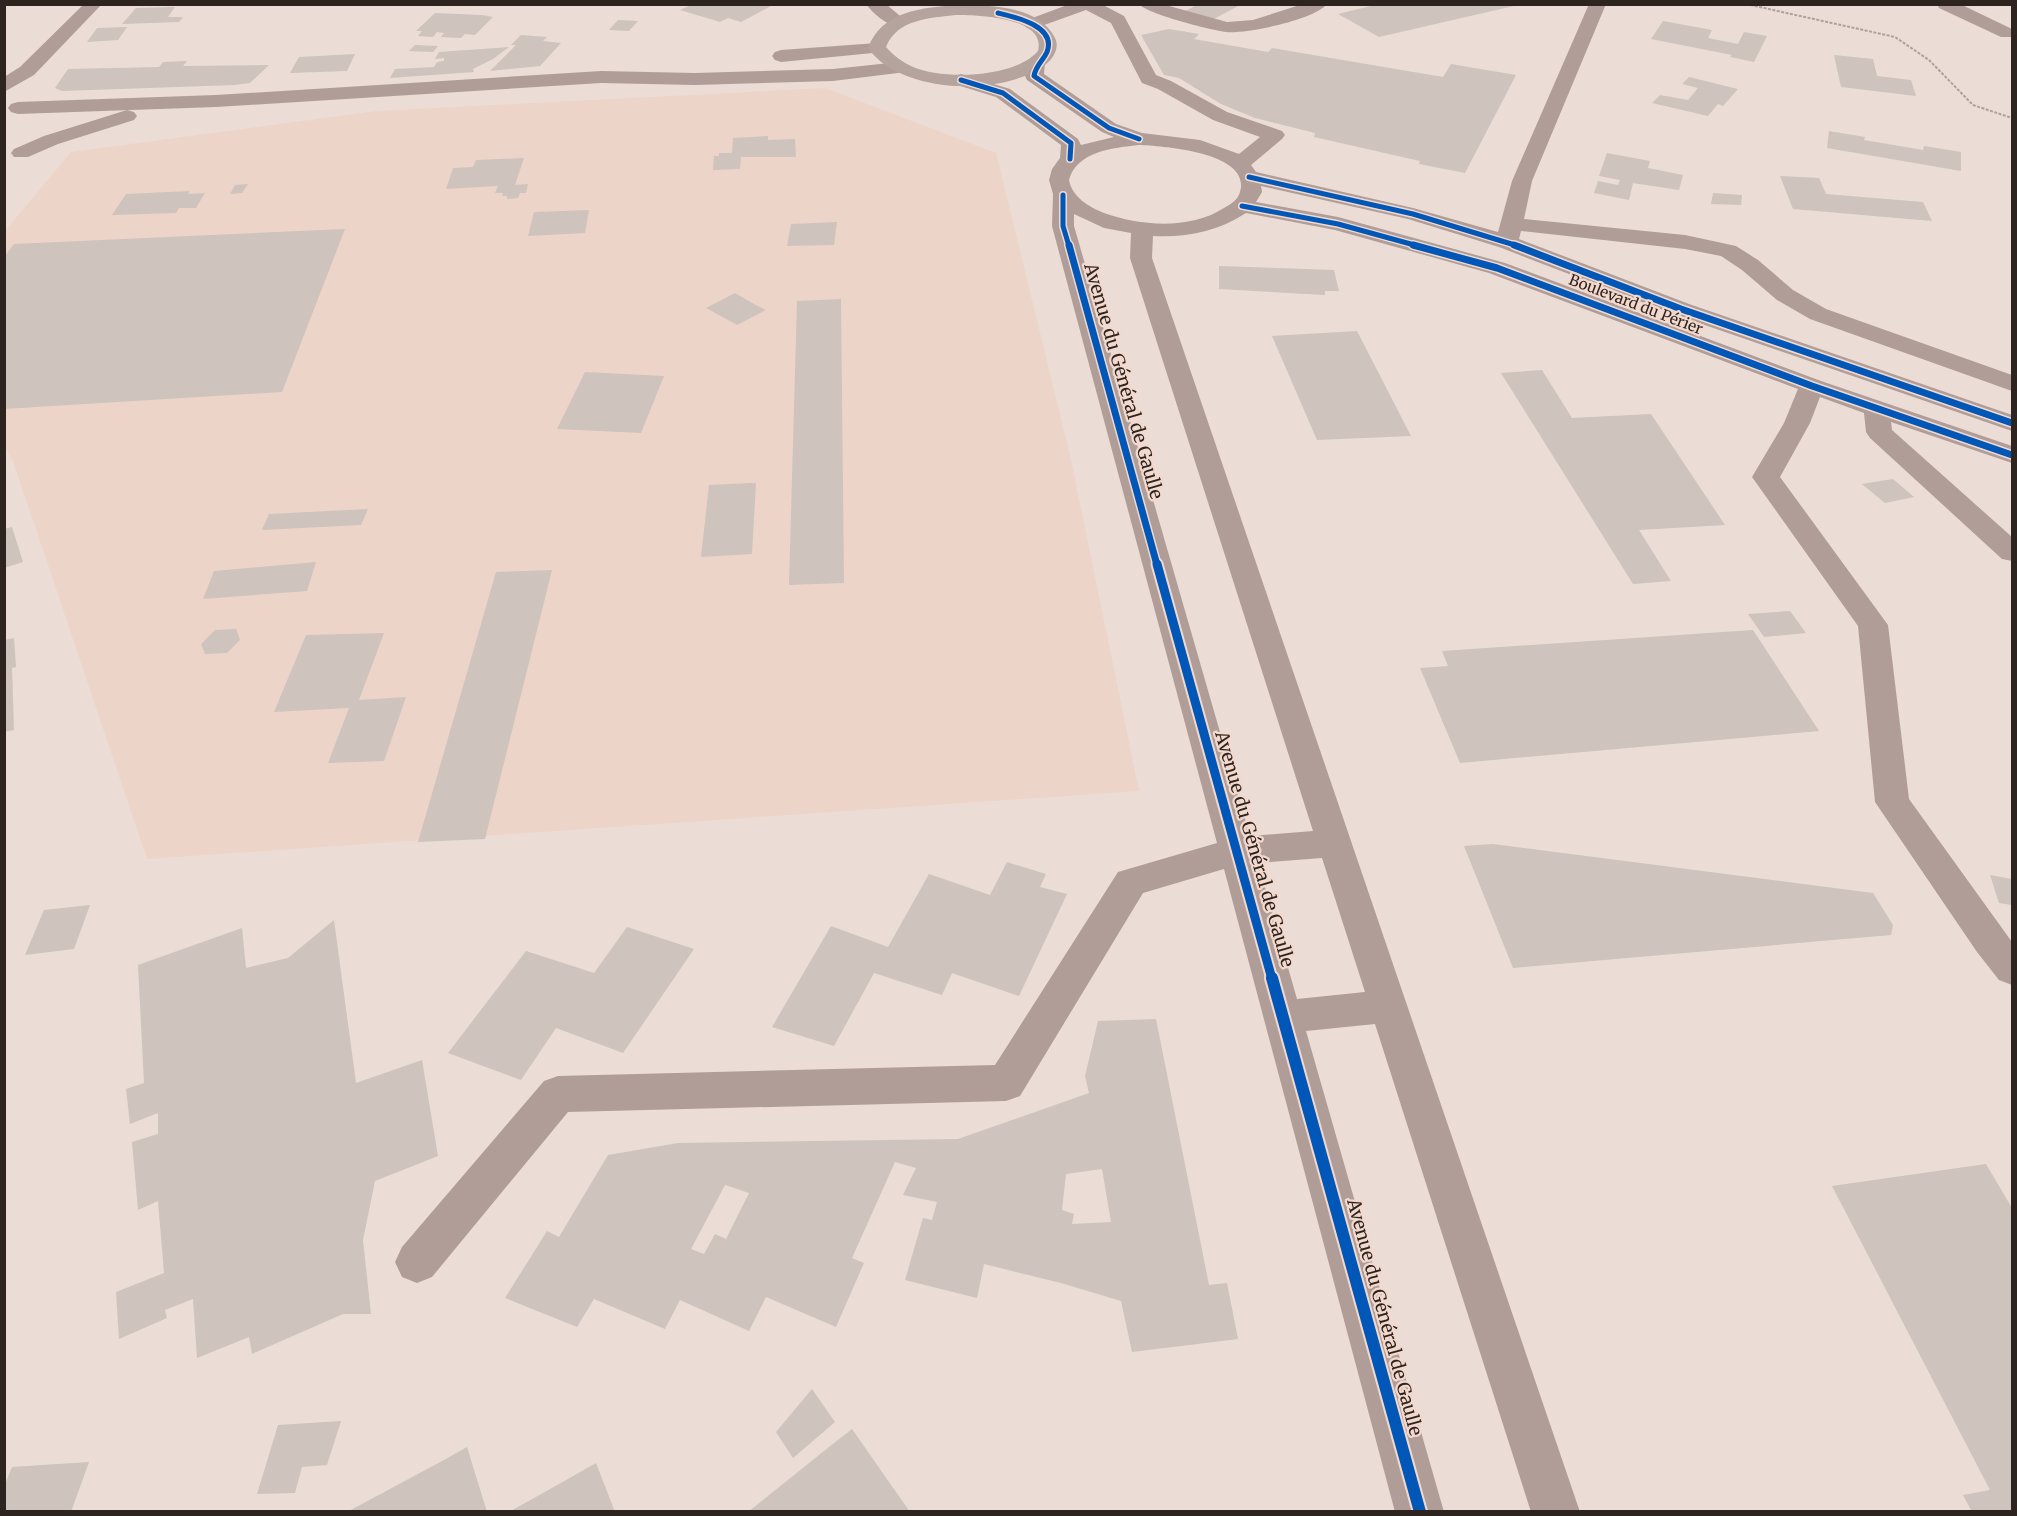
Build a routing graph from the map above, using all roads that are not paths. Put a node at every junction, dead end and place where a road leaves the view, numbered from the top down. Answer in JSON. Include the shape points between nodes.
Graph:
{"nodes":[{"id":1,"x":94,"y":4,"type":"edge"},
{"id":2,"x":874,"y":4,"type":"edge"},
{"id":3,"x":1087,"y":4,"type":"edge"},
{"id":4,"x":1147,"y":4,"type":"edge"},
{"id":5,"x":1319,"y":4,"type":"edge"},
{"id":6,"x":1598,"y":4,"type":"edge"},
{"id":7,"x":1945,"y":4,"type":"edge"},
{"id":8,"x":940,"y":8,"type":"edge"},
{"id":9,"x":996,"y":9,"type":"edge"},
{"id":10,"x":898,"y":22,"type":"junction"},
{"id":11,"x":1033,"y":24,"type":"junction"},
{"id":12,"x":2007,"y":33,"type":"dead end"},
{"id":13,"x":877,"y":48,"type":"junction"},
{"id":14,"x":760,"y":57,"type":"dead end"},
{"id":15,"x":725,"y":60,"type":"dead end"},
{"id":16,"x":1036,"y":63,"type":"junction"},
{"id":17,"x":899,"y":69,"type":"junction"},
{"id":18,"x":601,"y":77,"type":"junction"},
{"id":19,"x":961,"y":80,"type":"junction"},
{"id":20,"x":4,"y":86,"type":"edge"},
{"id":21,"x":216,"y":101,"type":"junction"},
{"id":22,"x":8,"y":110,"type":"edge"},
{"id":23,"x":4,"y":138,"type":"edge"},
{"id":24,"x":1139,"y":139,"type":"junction"},
{"id":25,"x":1070,"y":159,"type":"junction"},
{"id":26,"x":16,"y":160,"type":"junction"},
{"id":27,"x":1244,"y":171,"type":"junction"},
{"id":28,"x":1063,"y":195,"type":"junction"},
{"id":29,"x":1242,"y":206,"type":"junction"},
{"id":30,"x":1142,"y":228,"type":"junction"},
{"id":31,"x":1509,"y":233,"type":"junction"},
{"id":32,"x":2013,"y":384,"type":"edge"},
{"id":33,"x":1812,"y":386,"type":"junction"},
{"id":34,"x":1877,"y":408,"type":"junction"},
{"id":35,"x":2013,"y":423,"type":"edge"},
{"id":36,"x":2013,"y":455,"type":"edge"},
{"id":37,"x":2013,"y":552,"type":"edge"},
{"id":38,"x":1334,"y":843,"type":"junction"},
{"id":39,"x":1238,"y":851,"type":"junction"},
{"id":40,"x":2013,"y":969,"type":"edge"},
{"id":41,"x":1388,"y":1005,"type":"junction"},
{"id":42,"x":1284,"y":1017,"type":"junction"},
{"id":43,"x":417,"y":1262,"type":"dead end"},
{"id":44,"x":1420,"y":1512,"type":"edge"},
{"id":45,"x":1556,"y":1512,"type":"edge"}],
"edges":[{"from":1,"to":20,"type":"street","via":[[27,71]]},
{"from":2,"to":10,"type":"street"},
{"from":3,"to":11,"type":"street"},
{"from":3,"to":27,"type":"street","via":[[1118,20],[1149,79],[1169,85],[1202,108],[1233,122],[1275,135]]},
{"from":4,"to":5,"type":"street","via":[[1227,27],[1253,25]]},
{"from":6,"to":31,"type":"street","via":[[1522,181]]},
{"from":7,"to":12,"type":"street"},
{"from":8,"to":9,"type":"highway"},
{"from":8,"to":10,"type":"highway"},
{"from":9,"to":11,"type":"highway"},
{"from":10,"to":13,"type":"highway","via":[[886,30]]},
{"from":11,"to":16,"type":"highway","via":[[1049,43]]},
{"from":13,"to":14,"type":"street"},
{"from":13,"to":17,"type":"highway","via":[[884,59]]},
{"from":15,"to":18,"type":"street"},
{"from":16,"to":19,"type":"highway","via":[[990,78]]},
{"from":16,"to":24,"type":"street","via":[[1034,76],[1109,128]]},
{"from":17,"to":18,"type":"street","via":[[706,79]]},
{"from":17,"to":19,"type":"highway"},
{"from":18,"to":21,"type":"street"},
{"from":19,"to":25,"type":"street","via":[[1003,93],[1071,143]]},
{"from":21,"to":22,"type":"street"},
{"from":21,"to":26,"type":"street","via":[[126,116],[51,140]]},
{"from":22,"to":26,"type":"street","via":[[31,126]]},
{"from":23,"to":26,"type":"street"},
{"from":24,"to":25,"type":"street","via":[[1112,142]]},
{"from":24,"to":27,"type":"street","name":"Boulevard du Périer","via":[[1195,144],[1220,153]]},
{"from":25,"to":28,"type":"street","name":"Avenue du Général de Gaulle","via":[[1061,170],[1059,183]]},
{"from":27,"to":29,"type":"street","via":[[1251,192]]},
{"from":27,"to":31,"type":"street","name":"Boulevard du Périer","via":[[1413,214]]},
{"from":28,"to":30,"type":"street","via":[[1093,216]]},
{"from":28,"to":39,"type":"street","name":"Avenue du Général de Gaulle","via":[[1063,226]]},
{"from":29,"to":30,"type":"street","via":[[1201,225]]},
{"from":29,"to":33,"type":"street","name":"Boulevard du Périer","via":[[1338,224],[1497,268]]},
{"from":30,"to":38,"type":"street","via":[[1141,258]]},
{"from":31,"to":32,"type":"street","via":[[1685,242],[1728,251],[1785,295],[1818,314]]},
{"from":31,"to":35,"type":"street","name":"Boulevard du Périer","via":[[1682,309]]},
{"from":33,"to":34,"type":"street","name":"Boulevard du Périer"},
{"from":33,"to":40,"type":"street","via":[[1797,423],[1766,477],[1873,625],[1892,802]]},
{"from":34,"to":36,"type":"street","name":"Boulevard du Périer"},
{"from":34,"to":37,"type":"street","via":[[1879,432]]},
{"from":38,"to":39,"type":"street"},
{"from":38,"to":41,"type":"street"},
{"from":39,"to":42,"type":"street","name":"Avenue du Général de Gaulle"},
{"from":39,"to":43,"type":"street","via":[[1131,882],[1006,1083],[558,1094]]},
{"from":41,"to":42,"type":"street"},
{"from":41,"to":45,"type":"street"},
{"from":42,"to":44,"type":"street","name":"Avenue du Général de Gaulle"}]}
